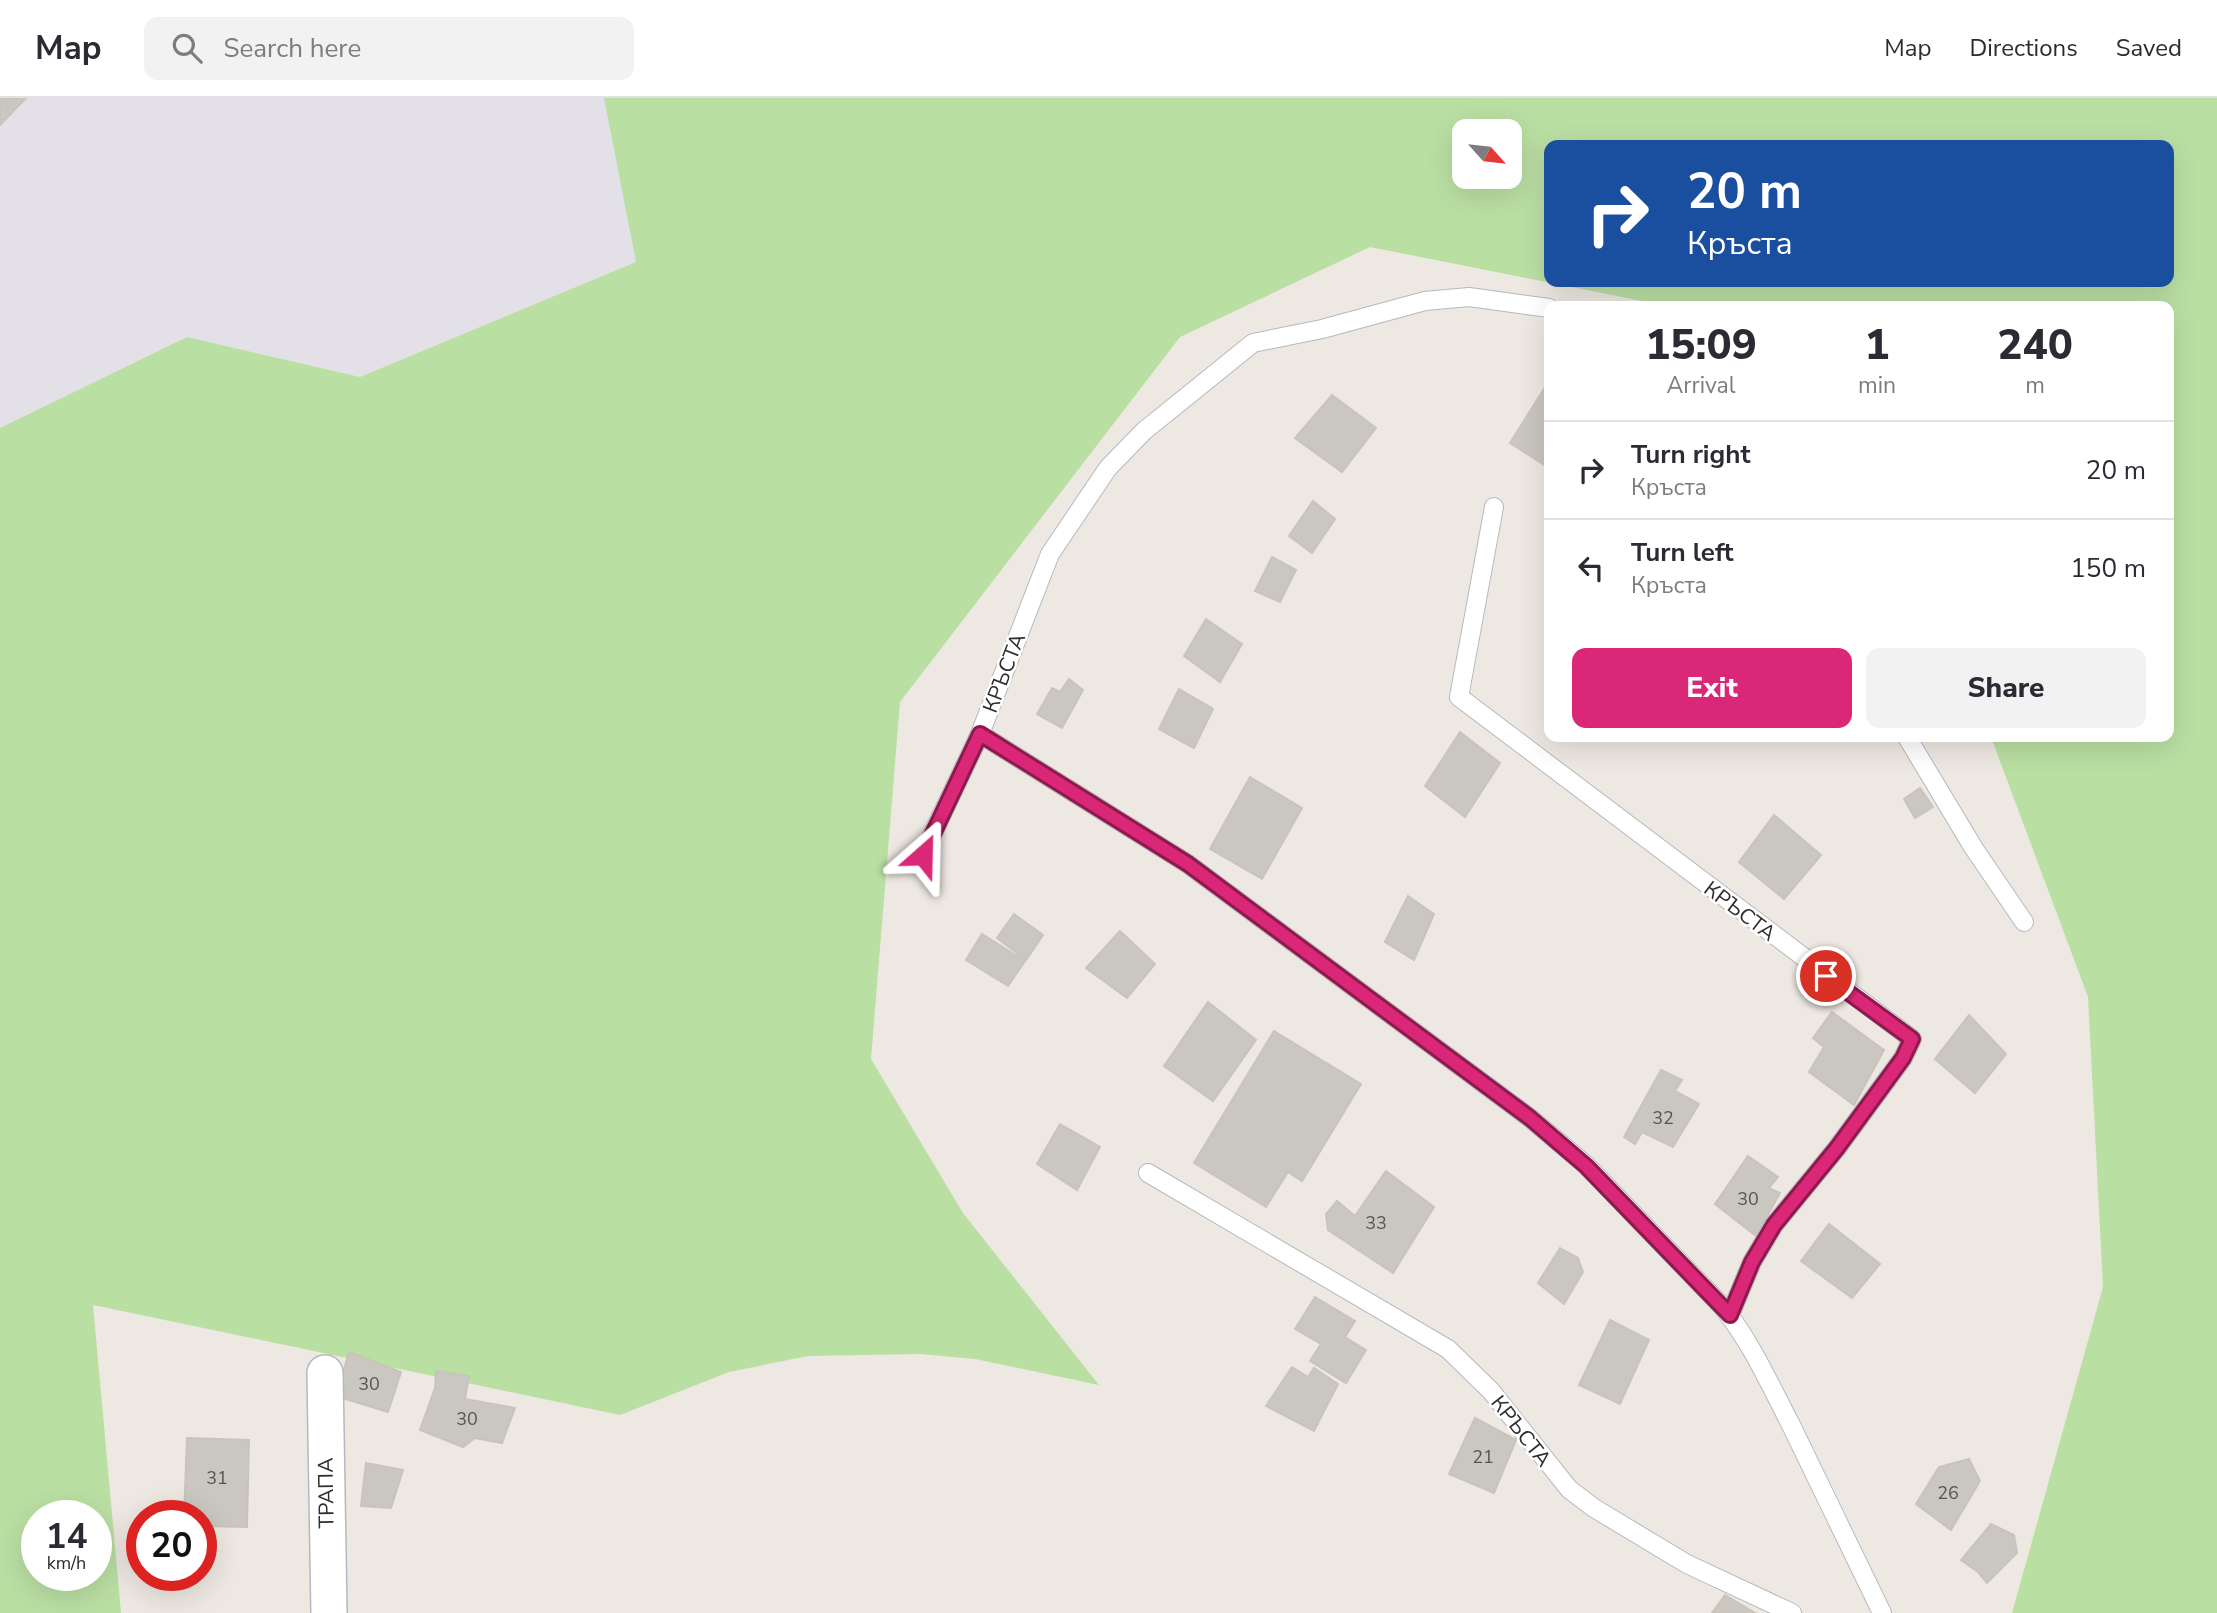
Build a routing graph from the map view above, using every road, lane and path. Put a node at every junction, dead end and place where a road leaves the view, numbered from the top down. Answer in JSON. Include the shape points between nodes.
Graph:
{"nodes":[{"id":1,"x":1544,"y":307,"type":"edge"},
{"id":2,"x":1494,"y":507,"type":"dead end"},
{"id":3,"x":980,"y":734,"type":"junction"},
{"id":4,"x":1910,"y":742,"type":"edge"},
{"id":5,"x":923,"y":855,"type":"dead end"},
{"id":6,"x":2024,"y":922,"type":"dead end"},
{"id":7,"x":1148,"y":1173,"type":"dead end"},
{"id":8,"x":1730,"y":1315,"type":"junction"},
{"id":9,"x":325,"y":1373,"type":"dead end"},
{"id":10,"x":329,"y":1613,"type":"edge"},
{"id":11,"x":1793,"y":1613,"type":"edge"},
{"id":12,"x":1882,"y":1613,"type":"edge"}],
"edges":[{"from":1,"to":3,"type":"lane","name":"КРЪСТА","via":[[1469,296],[1425,300],[1253,343],[1144,432],[1108,468],[1050,554]]},
{"from":2,"to":8,"type":"lane","name":"КРЪСТА","via":[[1459,697],[1912,1039],[1837,1148],[1774,1225],[1752,1262]]},
{"from":3,"to":5,"type":"lane"},
{"from":3,"to":8,"type":"lane","name":"КРЪСТА","via":[[1188,864],[1530,1118],[1586,1166]]},
{"from":4,"to":6,"type":"lane"},
{"from":7,"to":11,"type":"lane","name":"КРЪСТА","via":[[1448,1349],[1491,1391],[1569,1489],[1594,1508],[1687,1564]]},
{"from":8,"to":12,"type":"lane","name":"КРЪСТА","via":[[1751,1346]]},
{"from":9,"to":10,"type":"street","name":"ТРАПА"}]}
